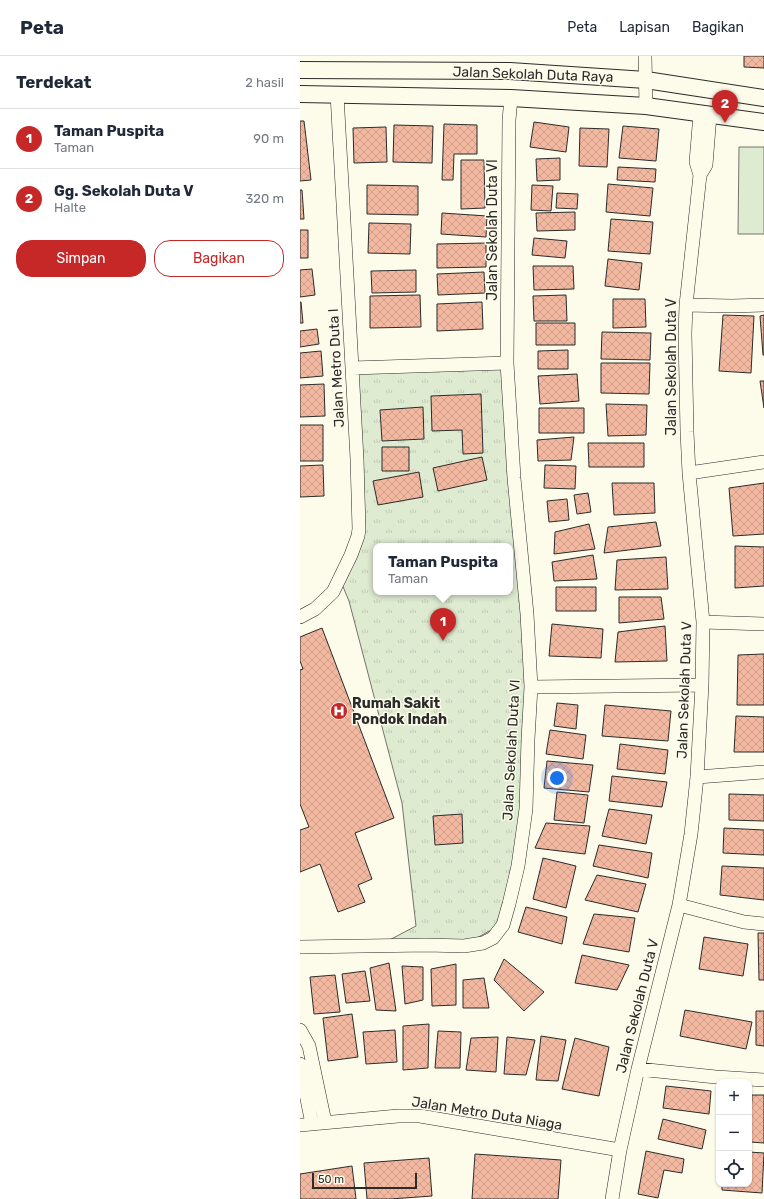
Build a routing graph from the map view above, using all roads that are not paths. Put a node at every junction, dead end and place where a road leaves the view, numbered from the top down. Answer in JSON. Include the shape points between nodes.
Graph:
{"nodes":[{"id":1,"x":645,"y":56,"type":"edge"},
{"id":2,"x":300,"y":70,"type":"edge"},
{"id":3,"x":646,"y":80,"type":"junction"},
{"id":4,"x":300,"y":94,"type":"edge"},
{"id":5,"x":337,"y":94,"type":"junction"},
{"id":6,"x":511,"y":98,"type":"junction"},
{"id":7,"x":764,"y":98,"type":"edge"},
{"id":8,"x":646,"y":106,"type":"junction"},
{"id":9,"x":705,"y":114,"type":"junction"},
{"id":10,"x":764,"y":122,"type":"edge"},
{"id":11,"x":686,"y":305,"type":"junction"},
{"id":12,"x":764,"y":306,"type":"edge"},
{"id":13,"x":507,"y":363,"type":"junction"},
{"id":14,"x":352,"y":368,"type":"junction"},
{"id":15,"x":764,"y":462,"type":"edge"},
{"id":16,"x":689,"y":473,"type":"junction"},
{"id":17,"x":300,"y":617,"type":"edge"},
{"id":18,"x":703,"y":622,"type":"junction"},
{"id":19,"x":764,"y":624,"type":"edge"},
{"id":20,"x":702,"y":685,"type":"junction"},
{"id":21,"x":531,"y":687,"type":"junction"},
{"id":22,"x":764,"y":772,"type":"edge"},
{"id":23,"x":697,"y":777,"type":"junction"},
{"id":24,"x":679,"y":906,"type":"junction"},
{"id":25,"x":764,"y":924,"type":"edge"},
{"id":26,"x":300,"y":947,"type":"edge"},
{"id":27,"x":300,"y":1030,"type":"edge"},
{"id":28,"x":300,"y":1064,"type":"edge"},
{"id":29,"x":638,"y":1070,"type":"junction"},
{"id":30,"x":764,"y":1080,"type":"edge"},
{"id":31,"x":325,"y":1122,"type":"junction"},
{"id":32,"x":306,"y":1124,"type":"edge"},
{"id":33,"x":620,"y":1150,"type":"junction"},
{"id":34,"x":612,"y":1199,"type":"edge"}],
"edges":[{"from":1,"to":3,"type":"street"},
{"from":2,"to":3,"type":"street","name":"Jalan Sekolah Duta Raya","via":[[510,71]]},
{"from":3,"to":7,"type":"street","name":"Jalan Sekolah Duta Raya"},
{"from":3,"to":8,"type":"street"},
{"from":4,"to":5,"type":"street","name":"Jalan Sekolah Duta Raya"},
{"from":5,"to":6,"type":"street","name":"Jalan Sekolah Duta Raya"},
{"from":5,"to":14,"type":"street","name":"Jalan Metro Duta I"},
{"from":6,"to":8,"type":"street","name":"Jalan Sekolah Duta Raya"},
{"from":6,"to":13,"type":"street","name":"Jalan Sekolah Duta VI"},
{"from":8,"to":9,"type":"street","name":"Jalan Sekolah Duta Raya"},
{"from":9,"to":10,"type":"street","name":"Jalan Sekolah Duta Raya"},
{"from":9,"to":11,"type":"street","name":"Jalan Sekolah Duta V","via":[[706,165],[700,175]]},
{"from":11,"to":12,"type":"street"},
{"from":11,"to":16,"type":"street","name":"Jalan Sekolah Duta V"},
{"from":13,"to":14,"type":"street"},
{"from":13,"to":21,"type":"street","name":"Jalan Sekolah Duta VI"},
{"from":14,"to":17,"type":"street","name":"Jalan Metro Duta I","via":[[358,536],[333,592],[315,609]]},
{"from":15,"to":16,"type":"street"},
{"from":16,"to":18,"type":"street","name":"Jalan Sekolah Duta V"},
{"from":18,"to":19,"type":"street"},
{"from":18,"to":20,"type":"street","name":"Jalan Sekolah Duta V"},
{"from":20,"to":21,"type":"street"},
{"from":20,"to":23,"type":"street","name":"Jalan Sekolah Duta V"},
{"from":21,"to":26,"type":"street","name":"Jalan Sekolah Duta VI","via":[[526,809],[518,866],[503,925],[493,938],[483,943],[464,946]]},
{"from":22,"to":23,"type":"street"},
{"from":23,"to":24,"type":"street","name":"Jalan Sekolah Duta V"},
{"from":24,"to":25,"type":"street","via":[[744,922]]},
{"from":24,"to":29,"type":"street","name":"Jalan Sekolah Duta V"},
{"from":27,"to":31,"type":"street","via":[[309,1046]]},
{"from":28,"to":32,"type":"street"},
{"from":29,"to":30,"type":"street"},
{"from":29,"to":33,"type":"street","name":"Jalan Sekolah Duta V"},
{"from":31,"to":32,"type":"street","name":"Jalan Metro Duta Niaga"},
{"from":31,"to":33,"type":"street","name":"Jalan Metro Duta Niaga","via":[[420,1116]]},
{"from":33,"to":34,"type":"street","name":"Jalan Sekolah Duta V"}]}
